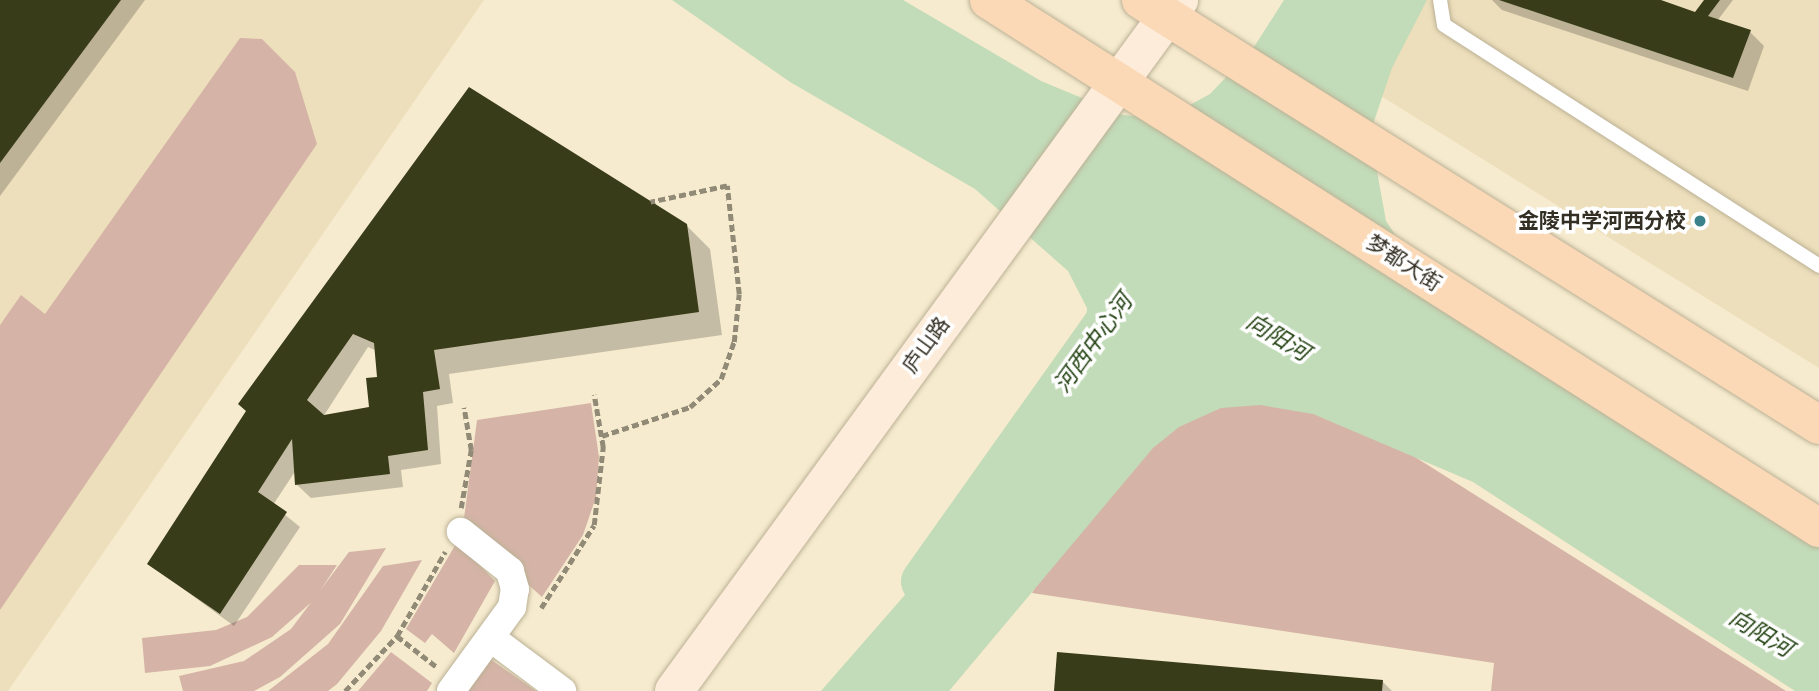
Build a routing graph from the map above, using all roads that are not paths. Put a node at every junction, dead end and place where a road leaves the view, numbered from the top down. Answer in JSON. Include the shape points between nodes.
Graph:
{"nodes":[{"id":1,"x":989,"y":0,"type":"edge"},
{"id":2,"x":1440,"y":0,"type":"edge"},
{"id":3,"x":1171,"y":14,"type":"edge"},
{"id":4,"x":1133,"y":91,"type":"junction"},
{"id":5,"x":1819,"y":266,"type":"edge"},
{"id":6,"x":1819,"y":425,"type":"edge"},
{"id":7,"x":1819,"y":528,"type":"edge"},
{"id":8,"x":456,"y":530,"type":"road end"},
{"id":9,"x":500,"y":644,"type":"junction"},
{"id":10,"x":454,"y":687,"type":"edge"},
{"id":11,"x":562,"y":691,"type":"edge"},
{"id":12,"x":674,"y":691,"type":"edge"}],
"edges":[{"from":1,"to":4,"type":"main road","name":"梦都大街"},
{"from":2,"to":5,"type":"lane","via":[[1444,25]]},
{"from":3,"to":4,"type":"main road","name":"庐山路"},
{"from":3,"to":6,"type":"main road","via":[[1366,142]]},
{"from":4,"to":7,"type":"main road","name":"梦都大街"},
{"from":4,"to":12,"type":"main road","name":"庐山路","via":[[1084,123]]},
{"from":8,"to":9,"type":"street","via":[[510,571],[512,607]]},
{"from":9,"to":10,"type":"street"},
{"from":9,"to":11,"type":"street"}]}
